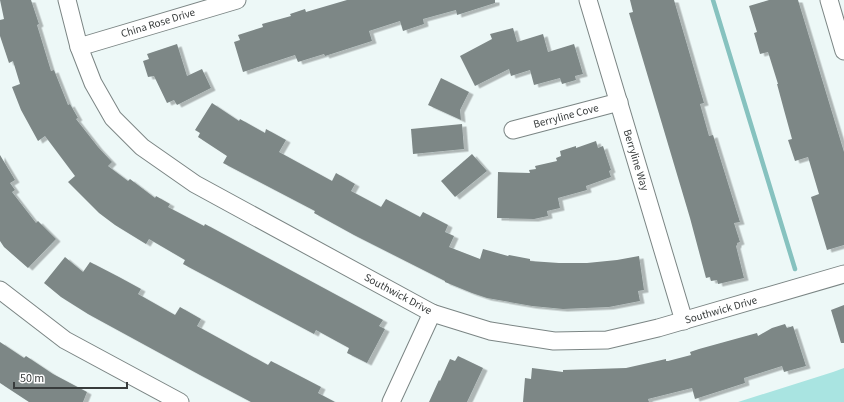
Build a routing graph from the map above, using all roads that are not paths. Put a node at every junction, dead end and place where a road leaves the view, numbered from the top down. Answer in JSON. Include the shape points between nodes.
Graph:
{"nodes":[{"id":1,"x":67,"y":0,"type":"edge"},
{"id":2,"x":237,"y":0,"type":"edge"},
{"id":3,"x":588,"y":0,"type":"edge"},
{"id":4,"x":829,"y":0,"type":"edge"},
{"id":5,"x":78,"y":47,"type":"junction"},
{"id":6,"x":844,"y":51,"type":"edge"},
{"id":7,"x":619,"y":102,"type":"junction"},
{"id":8,"x":513,"y":130,"type":"dead end"},
{"id":9,"x":844,"y":274,"type":"edge"},
{"id":10,"x":0,"y":290,"type":"edge"},
{"id":11,"x":432,"y":314,"type":"junction"},
{"id":12,"x":684,"y":321,"type":"junction"},
{"id":13,"x":180,"y":402,"type":"edge"},
{"id":14,"x":391,"y":402,"type":"edge"}],
"edges":[{"from":1,"to":5,"type":"street","name":"Southwick Drive"},
{"from":2,"to":5,"type":"street","name":"China Rose Drive"},
{"from":3,"to":7,"type":"street","name":"Berryline Way"},
{"from":4,"to":6,"type":"street"},
{"from":5,"to":11,"type":"street","name":"Southwick Drive","via":[[93,83],[113,118],[142,147],[195,184]]},
{"from":7,"to":8,"type":"street","name":"Berryline Cove"},
{"from":7,"to":12,"type":"street","name":"Berryline Way"},
{"from":9,"to":12,"type":"street","name":"Southwick Drive"},
{"from":10,"to":13,"type":"street","via":[[65,340]]},
{"from":11,"to":12,"type":"street","name":"Southwick Drive","via":[[490,331],[554,341],[607,340]]},
{"from":11,"to":14,"type":"street"}]}
